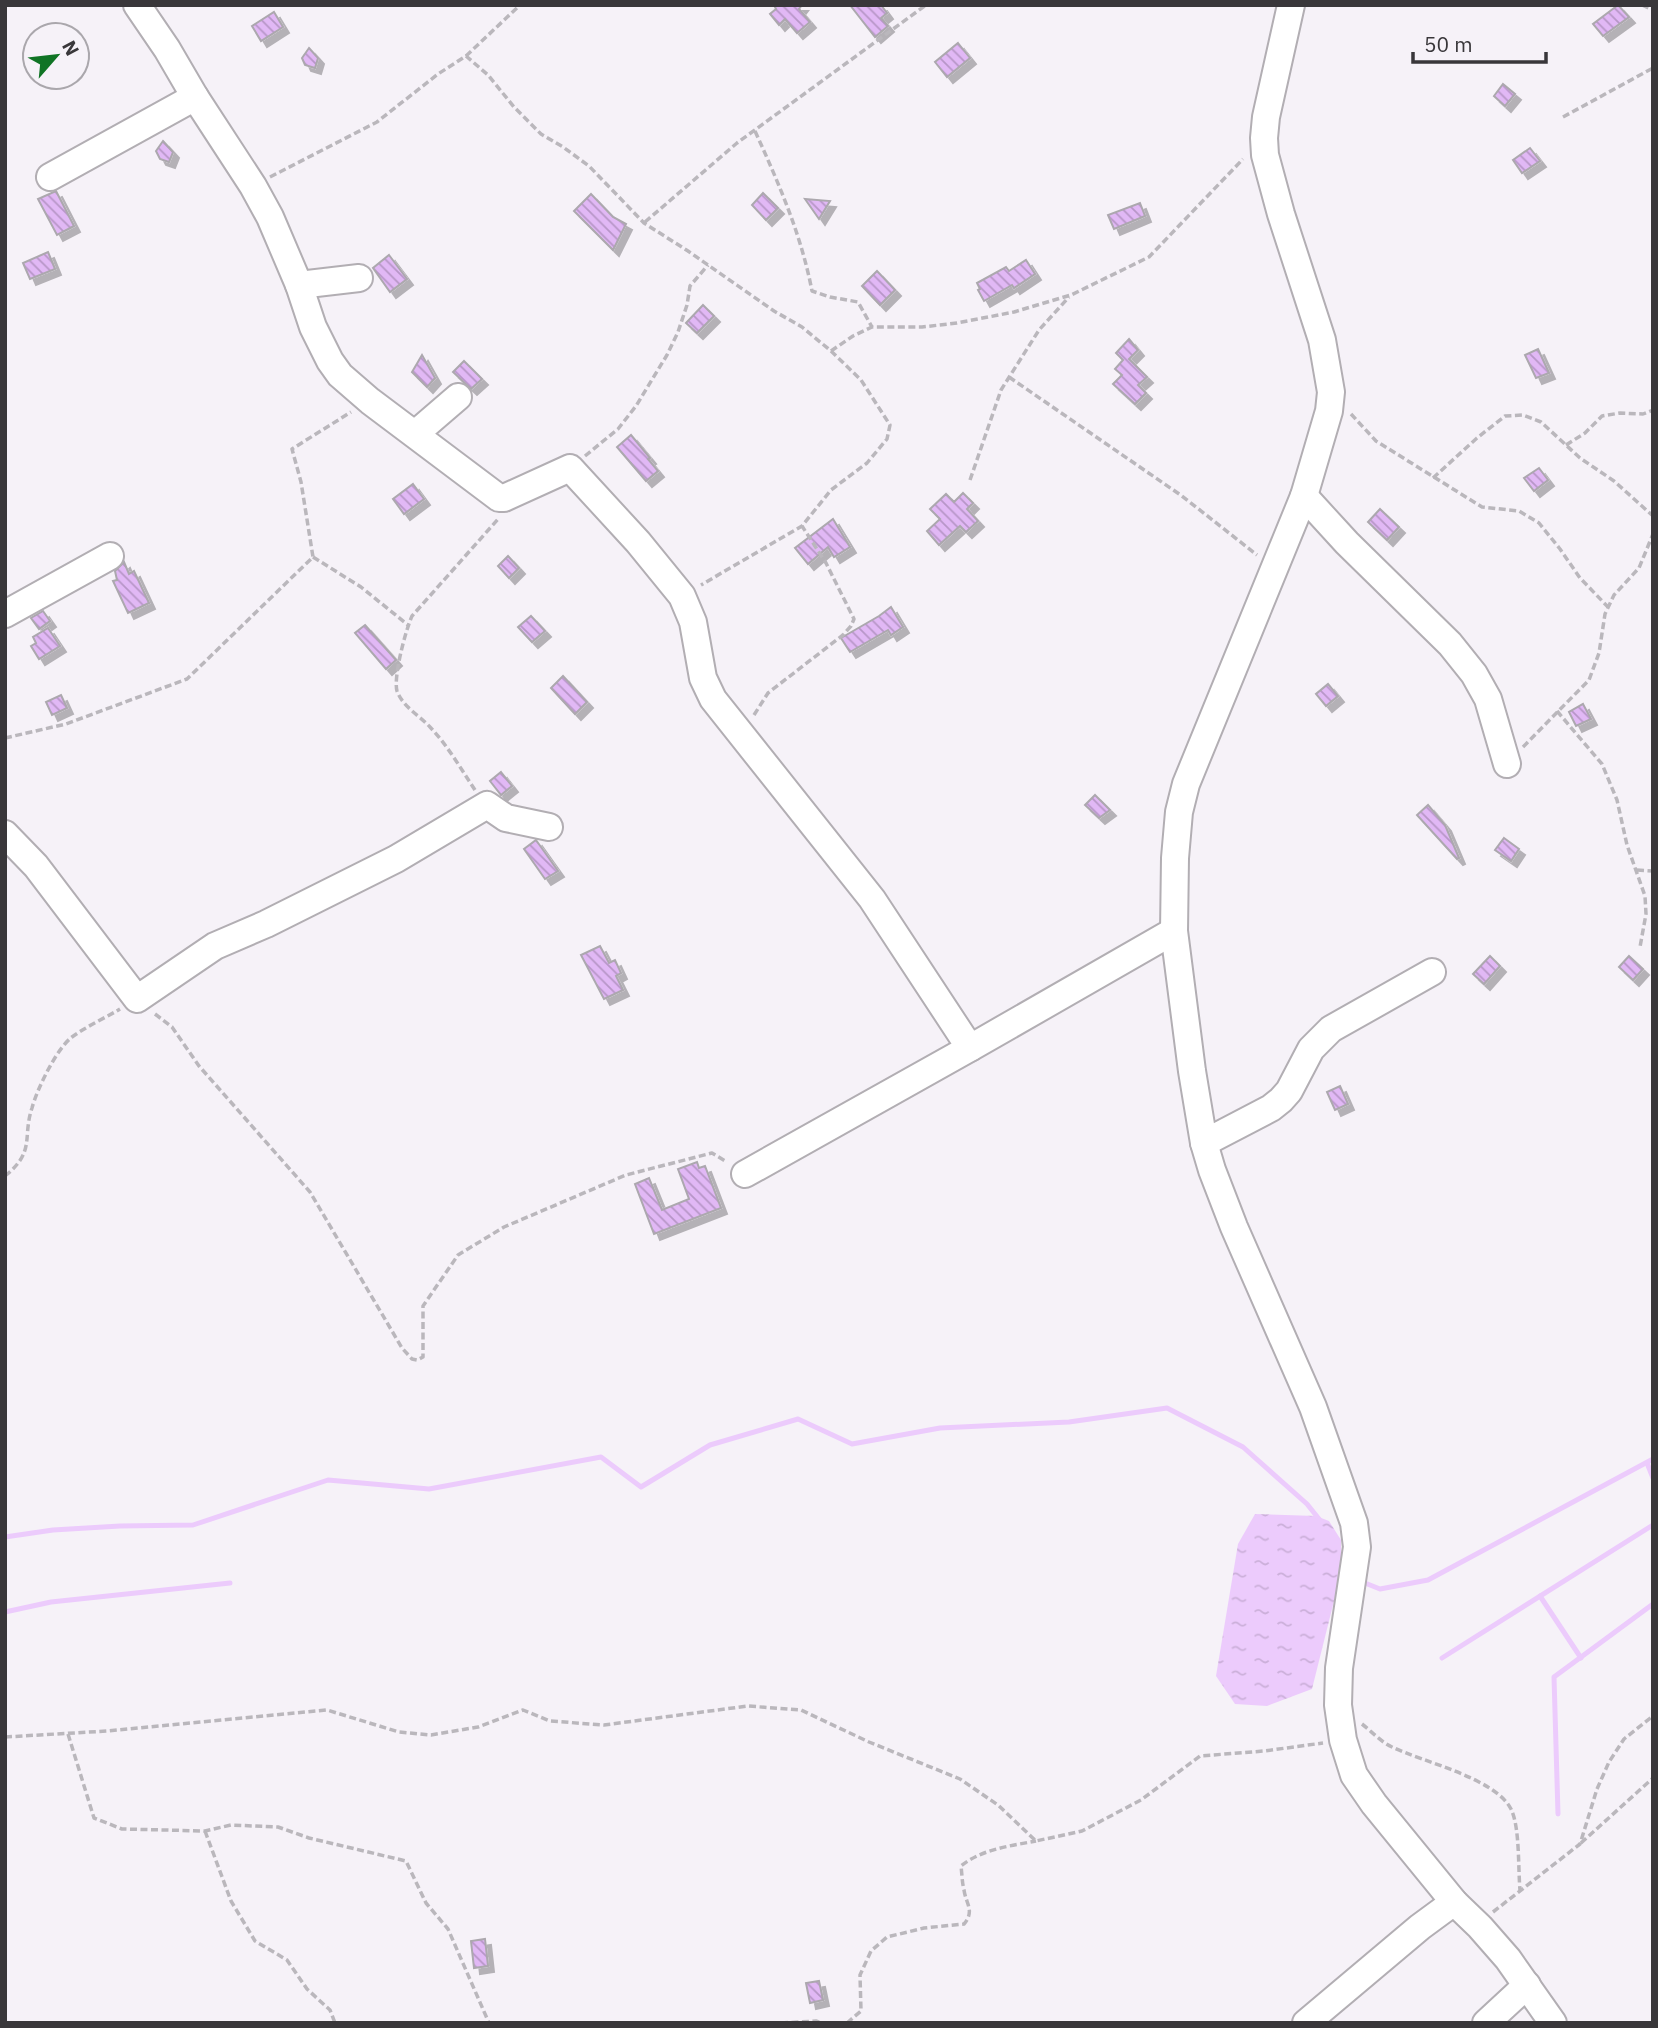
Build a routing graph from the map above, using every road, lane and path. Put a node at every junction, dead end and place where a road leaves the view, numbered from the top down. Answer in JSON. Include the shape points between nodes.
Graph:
{"nodes":[{"id":1,"x":137,"y":5,"type":"edge"},
{"id":2,"x":520,"y":5,"type":"edge"},
{"id":3,"x":926,"y":5,"type":"edge"},
{"id":4,"x":1291,"y":5,"type":"edge"},
{"id":5,"x":1642,"y":5,"type":"edge"},
{"id":6,"x":1653,"y":10,"type":"edge"},
{"id":7,"x":466,"y":56,"type":"junction"},
{"id":8,"x":1653,"y":68,"type":"edge"},
{"id":9,"x":195,"y":97,"type":"junction"},
{"id":10,"x":1563,"y":117,"type":"dead end"},
{"id":11,"x":755,"y":131,"type":"junction"},
{"id":12,"x":1264,"y":138,"type":"junction"},
{"id":13,"x":50,"y":177,"type":"dead end"},
{"id":14,"x":253,"y":186,"type":"junction"},
{"id":15,"x":644,"y":223,"type":"junction"},
{"id":16,"x":708,"y":265,"type":"junction"},
{"id":17,"x":359,"y":278,"type":"dead end"},
{"id":18,"x":299,"y":285,"type":"junction"},
{"id":19,"x":1071,"y":295,"type":"junction"},
{"id":20,"x":872,"y":327,"type":"junction"},
{"id":21,"x":831,"y":351,"type":"junction"},
{"id":22,"x":1009,"y":377,"type":"junction"},
{"id":23,"x":1331,"y":392,"type":"junction"},
{"id":24,"x":458,"y":397,"type":"dead end"},
{"id":25,"x":370,"y":401,"type":"junction"},
{"id":26,"x":1653,"y":410,"type":"edge"},
{"id":27,"x":415,"y":434,"type":"junction"},
{"id":28,"x":1566,"y":445,"type":"junction"},
{"id":29,"x":570,"y":468,"type":"junction"},
{"id":30,"x":1433,"y":478,"type":"junction"},
{"id":31,"x":970,"y":480,"type":"dead end"},
{"id":32,"x":1304,"y":496,"type":"junction"},
{"id":33,"x":499,"y":498,"type":"junction"},
{"id":34,"x":1653,"y":516,"type":"edge"},
{"id":35,"x":802,"y":527,"type":"junction"},
{"id":36,"x":1653,"y":534,"type":"edge"},
{"id":37,"x":110,"y":556,"type":"dead end"},
{"id":38,"x":313,"y":557,"type":"junction"},
{"id":39,"x":1275,"y":570,"type":"junction"},
{"id":40,"x":682,"y":596,"type":"junction"},
{"id":41,"x":1608,"y":607,"type":"junction"},
{"id":42,"x":5,"y":614,"type":"edge"},
{"id":43,"x":408,"y":625,"type":"junction"},
{"id":44,"x":1557,"y":711,"type":"junction"},
{"id":45,"x":741,"y":734,"type":"junction"},
{"id":46,"x":5,"y":738,"type":"edge"},
{"id":47,"x":1507,"y":764,"type":"joint"},
{"id":48,"x":487,"y":805,"type":"junction"},
{"id":49,"x":549,"y":827,"type":"dead end"},
{"id":50,"x":5,"y":834,"type":"edge"},
{"id":51,"x":1637,"y":870,"type":"junction"},
{"id":52,"x":1653,"y":871,"type":"edge"},
{"id":53,"x":1174,"y":931,"type":"junction"},
{"id":54,"x":1640,"y":947,"type":"dead end"},
{"id":55,"x":1432,"y":972,"type":"dead end"},
{"id":56,"x":137,"y":999,"type":"junction"},
{"id":57,"x":971,"y":1048,"type":"junction"},
{"id":58,"x":1204,"y":1143,"type":"junction"},
{"id":59,"x":745,"y":1174,"type":"joint"},
{"id":60,"x":5,"y":1176,"type":"edge"},
{"id":61,"x":1338,"y":1705,"type":"junction"},
{"id":62,"x":1653,"y":1716,"type":"edge"},
{"id":63,"x":68,"y":1734,"type":"junction"},
{"id":64,"x":5,"y":1737,"type":"edge"},
{"id":65,"x":1343,"y":1740,"type":"junction"},
{"id":66,"x":1653,"y":1778,"type":"edge"},
{"id":67,"x":205,"y":1831,"type":"junction"},
{"id":68,"x":1036,"y":1841,"type":"junction"},
{"id":69,"x":1580,"y":1844,"type":"junction"},
{"id":70,"x":1520,"y":1890,"type":"junction"},
{"id":71,"x":1454,"y":1902,"type":"junction"},
{"id":72,"x":1480,"y":1927,"type":"junction"},
{"id":73,"x":1527,"y":1985,"type":"junction"},
{"id":74,"x":335,"y":2023,"type":"edge"},
{"id":75,"x":489,"y":2023,"type":"edge"},
{"id":76,"x":781,"y":2023,"type":"edge"},
{"id":77,"x":822,"y":2023,"type":"edge"},
{"id":78,"x":847,"y":2023,"type":"edge"},
{"id":79,"x":1306,"y":2023,"type":"edge"},
{"id":80,"x":1486,"y":2023,"type":"edge"},
{"id":81,"x":1553,"y":2023,"type":"edge"}],
"edges":[{"from":1,"to":9,"type":"street"},
{"from":2,"to":7,"type":"path"},
{"from":3,"to":11,"type":"path"},
{"from":4,"to":12,"type":"street"},
{"from":5,"to":6,"type":"path"},
{"from":7,"to":14,"type":"path","via":[[377,122]]},
{"from":7,"to":15,"type":"path","via":[[541,134],[589,166]]},
{"from":8,"to":10,"type":"path"},
{"from":9,"to":13,"type":"street"},
{"from":9,"to":14,"type":"street"},
{"from":11,"to":15,"type":"path"},
{"from":11,"to":20,"type":"path","via":[[797,230],[812,291],[858,302]]},
{"from":12,"to":19,"type":"path","via":[[1149,257]]},
{"from":12,"to":23,"type":"street","via":[[1281,214],[1322,340]]},
{"from":14,"to":18,"type":"street"},
{"from":15,"to":16,"type":"path"},
{"from":16,"to":21,"type":"path"},
{"from":16,"to":29,"type":"path","via":[[690,286],[678,332],[636,406],[618,429]]},
{"from":17,"to":18,"type":"street"},
{"from":18,"to":25,"type":"street","via":[[330,361]]},
{"from":19,"to":20,"type":"path","via":[[957,323]]},
{"from":19,"to":22,"type":"path","via":[[1039,330]]},
{"from":20,"to":21,"type":"path"},
{"from":21,"to":35,"type":"path","via":[[861,380],[890,425],[887,439],[867,463],[831,490]]},
{"from":22,"to":31,"type":"path"},
{"from":22,"to":39,"type":"path","via":[[1182,496]]},
{"from":23,"to":30,"type":"path","via":[[1376,441]]},
{"from":23,"to":32,"type":"street"},
{"from":24,"to":27,"type":"street"},
{"from":25,"to":27,"type":"street"},
{"from":25,"to":38,"type":"path","via":[[292,449],[302,481]]},
{"from":26,"to":28,"type":"path","via":[[1602,416]]},
{"from":27,"to":33,"type":"street"},
{"from":28,"to":30,"type":"path","via":[[1541,422],[1523,415],[1504,416]]},
{"from":28,"to":34,"type":"path"},
{"from":29,"to":33,"type":"street"},
{"from":29,"to":40,"type":"street"},
{"from":30,"to":41,"type":"path","via":[[1482,507],[1519,511],[1539,523]]},
{"from":32,"to":39,"type":"street"},
{"from":32,"to":47,"type":"street","via":[[1474,674],[1488,699]]},
{"from":33,"to":43,"type":"path","via":[[499,518]]},
{"from":35,"to":40,"type":"path"},
{"from":35,"to":45,"type":"path","via":[[827,563],[854,619],[844,635],[768,694]]},
{"from":36,"to":41,"type":"path","via":[[1639,568]]},
{"from":37,"to":42,"type":"street"},
{"from":38,"to":43,"type":"path","via":[[361,587]]},
{"from":38,"to":46,"type":"path","via":[[187,679],[66,724]]},
{"from":39,"to":53,"type":"street","via":[[1186,784],[1175,858]]},
{"from":40,"to":45,"type":"street","via":[[693,622],[707,689]]},
{"from":41,"to":44,"type":"path","via":[[1589,680]]},
{"from":43,"to":48,"type":"path","via":[[397,691],[406,706],[430,726]]},
{"from":44,"to":47,"type":"path"},
{"from":44,"to":51,"type":"path","via":[[1602,764]]},
{"from":45,"to":57,"type":"street","via":[[872,899]]},
{"from":48,"to":49,"type":"street","via":[[506,818]]},
{"from":48,"to":56,"type":"street","via":[[396,859],[215,946]]},
{"from":50,"to":56,"type":"street","via":[[36,866]]},
{"from":51,"to":52,"type":"path"},
{"from":51,"to":54,"type":"path","via":[[1646,914]]},
{"from":53,"to":57,"type":"street"},
{"from":53,"to":58,"type":"street"},
{"from":55,"to":58,"type":"street","via":[[1331,1029],[1311,1049],[1281,1100]]},
{"from":56,"to":59,"type":"path","via":[[172,1027],[199,1066],[310,1192],[412,1359],[423,1357],[423,1306],[437,1285],[458,1255],[504,1227],[626,1175],[712,1153]]},
{"from":56,"to":60,"type":"path","via":[[70,1038],[48,1070],[31,1109],[28,1145],[17,1167]]},
{"from":57,"to":59,"type":"street"},
{"from":58,"to":61,"type":"street","via":[[1234,1227],[1313,1407],[1354,1523],[1357,1547]]},
{"from":61,"to":65,"type":"street"},
{"from":61,"to":70,"type":"path","via":[[1390,1746],[1464,1775],[1500,1795],[1515,1822]]},
{"from":62,"to":69,"type":"path","via":[[1624,1739],[1609,1762]]},
{"from":63,"to":64,"type":"path"},
{"from":63,"to":67,"type":"path","via":[[94,1818],[122,1829]]},
{"from":63,"to":68,"type":"path","via":[[327,1710],[399,1732],[431,1735],[478,1727],[523,1710],[550,1721],[604,1725],[748,1706],[801,1710],[960,1779],[998,1805]]},
{"from":65,"to":68,"type":"path","via":[[1200,1756],[1141,1800],[1082,1830]]},
{"from":65,"to":71,"type":"street","via":[[1354,1775]]},
{"from":66,"to":69,"type":"path"},
{"from":67,"to":74,"type":"path","via":[[230,1901],[256,1941],[287,1960],[307,1989],[330,2010]]},
{"from":67,"to":75,"type":"path","via":[[231,1825],[278,1827],[406,1861],[426,1903],[448,1929]]},
{"from":68,"to":78,"type":"path","via":[[984,1852],[961,1866],[964,1894],[971,1908],[964,1924],[887,1937],[872,1951],[860,1975],[861,2011]]},
{"from":69,"to":70,"type":"path"},
{"from":70,"to":72,"type":"path"},
{"from":71,"to":72,"type":"street"},
{"from":71,"to":79,"type":"street"},
{"from":72,"to":73,"type":"street"},
{"from":73,"to":80,"type":"street"},
{"from":73,"to":81,"type":"street"},
{"from":76,"to":77,"type":"path"}]}
